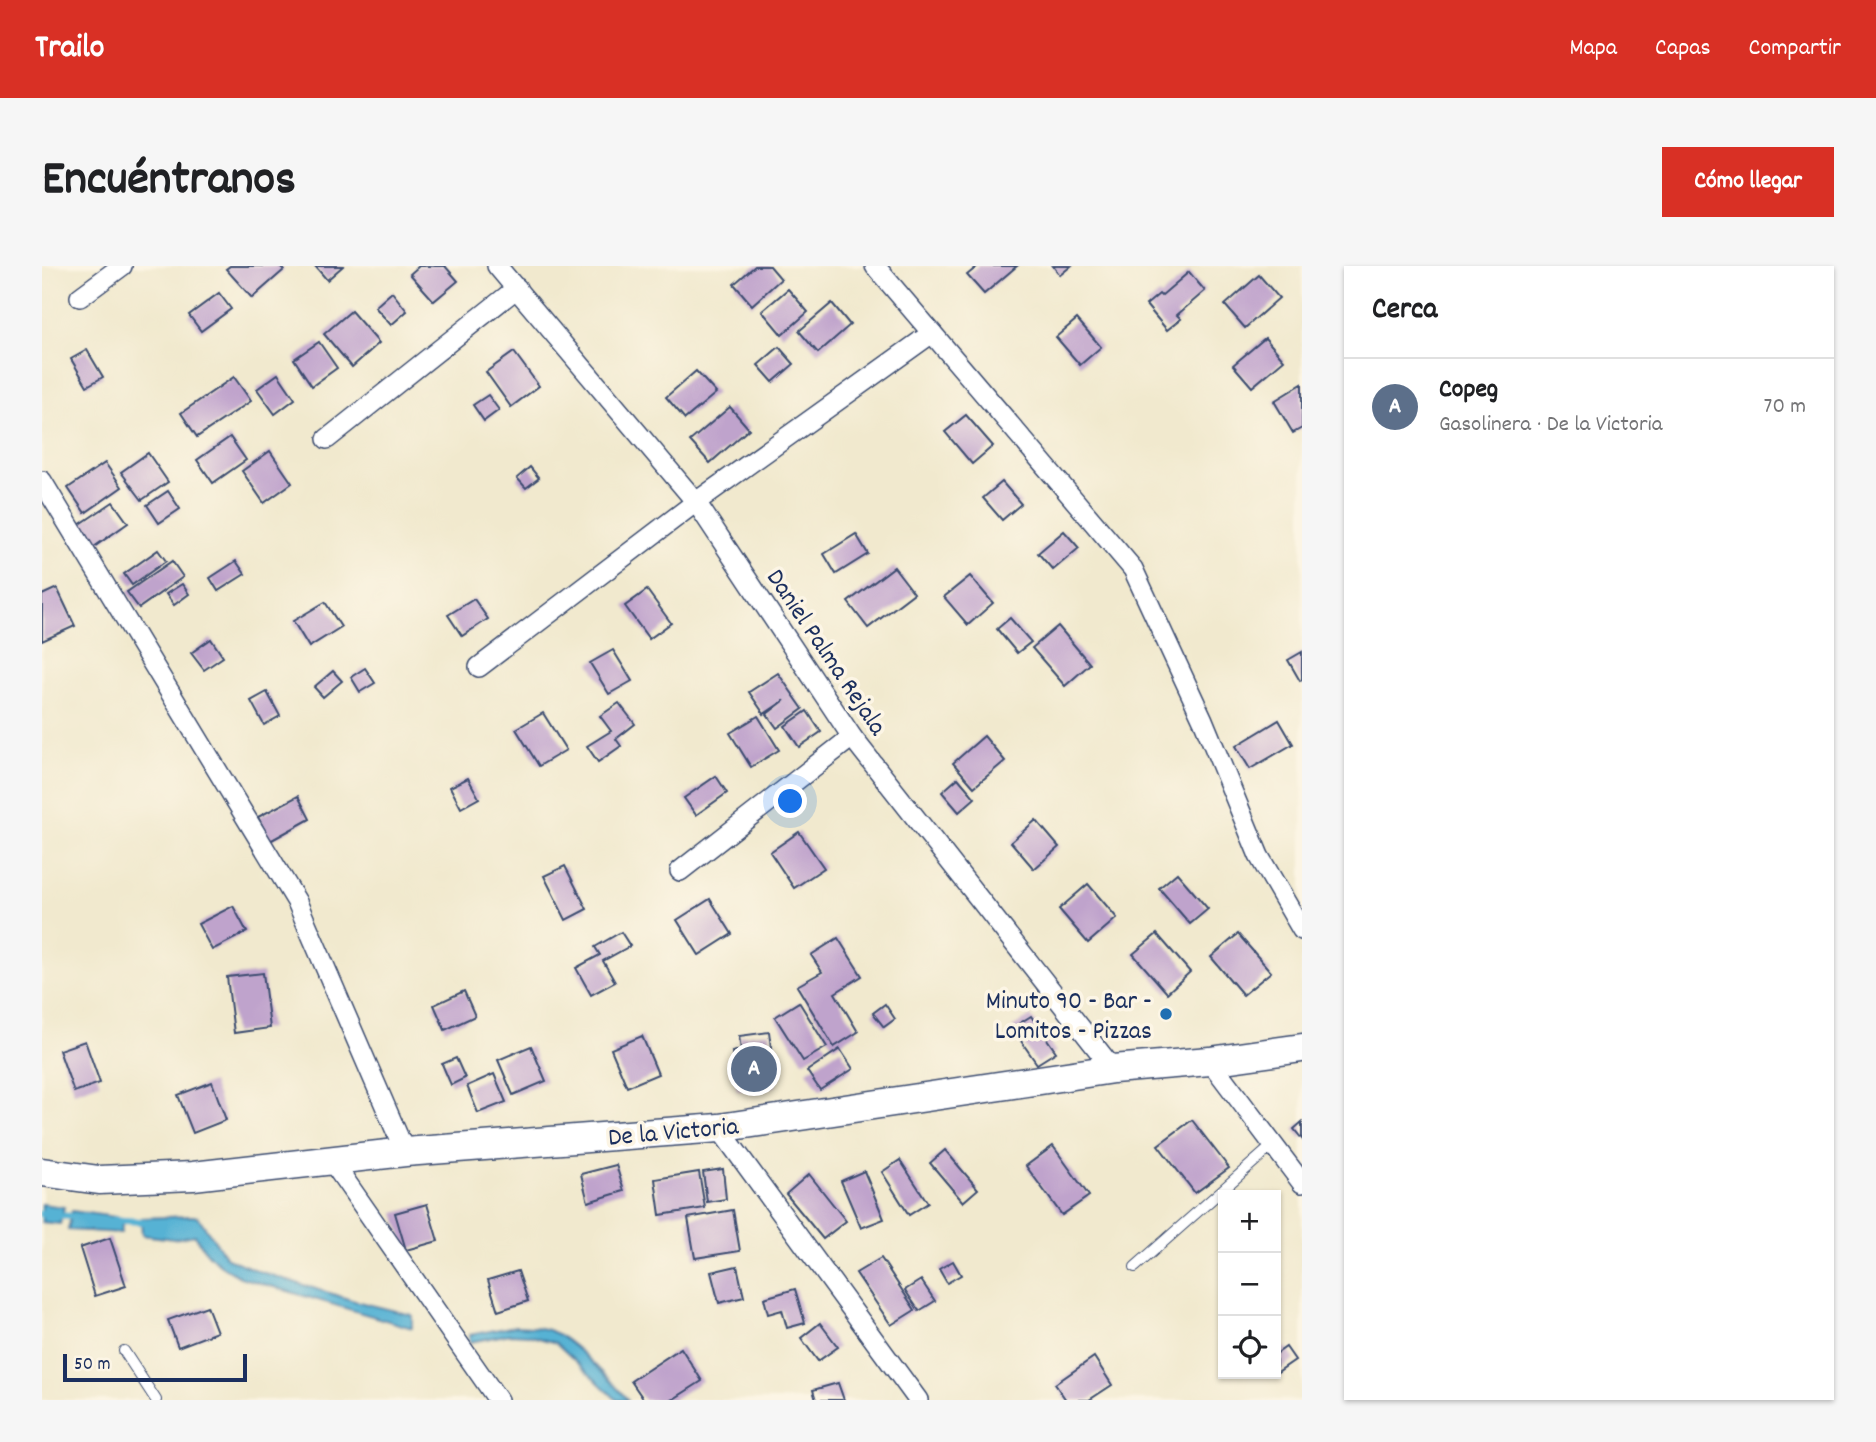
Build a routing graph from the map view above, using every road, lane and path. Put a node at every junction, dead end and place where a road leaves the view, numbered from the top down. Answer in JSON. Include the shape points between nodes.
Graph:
{"nodes":[{"id":1,"x":122,"y":266,"type":"edge"},
{"id":2,"x":497,"y":266,"type":"edge"},
{"id":3,"x":875,"y":266,"type":"edge"},
{"id":4,"x":517,"y":288,"type":"junction"},
{"id":5,"x":80,"y":297,"type":"dead end"},
{"id":6,"x":932,"y":332,"type":"junction"},
{"id":7,"x":327,"y":439,"type":"dead end"},
{"id":8,"x":42,"y":481,"type":"edge"},
{"id":9,"x":696,"y":502,"type":"junction"},
{"id":10,"x":479,"y":667,"type":"dead end"},
{"id":11,"x":852,"y":737,"type":"junction"},
{"id":12,"x":680,"y":871,"type":"dead end"},
{"id":13,"x":1302,"y":930,"type":"edge"},
{"id":14,"x":1302,"y":1048,"type":"edge"},
{"id":15,"x":1210,"y":1061,"type":"junction"},
{"id":16,"x":1112,"y":1069,"type":"junction"},
{"id":17,"x":719,"y":1128,"type":"junction"},
{"id":18,"x":1272,"y":1146,"type":"junction"},
{"id":19,"x":405,"y":1152,"type":"junction"},
{"id":20,"x":331,"y":1160,"type":"junction"},
{"id":21,"x":42,"y":1172,"type":"edge"},
{"id":22,"x":1302,"y":1183,"type":"edge"},
{"id":23,"x":1135,"y":1266,"type":"dead end"},
{"id":24,"x":124,"y":1351,"type":"dead end"},
{"id":25,"x":156,"y":1400,"type":"edge"},
{"id":26,"x":498,"y":1400,"type":"edge"},
{"id":27,"x":918,"y":1400,"type":"edge"}],
"edges":[{"from":1,"to":5,"type":"street"},
{"from":2,"to":4,"type":"street","name":"Daniel Palma Rejala"},
{"from":3,"to":6,"type":"street"},
{"from":4,"to":7,"type":"street"},
{"from":4,"to":9,"type":"street","name":"Daniel Palma Rejala"},
{"from":6,"to":9,"type":"street"},
{"from":6,"to":13,"type":"street","via":[[1133,569],[1259,856]]},
{"from":8,"to":19,"type":"street","via":[[297,902]]},
{"from":9,"to":10,"type":"street"},
{"from":9,"to":11,"type":"street","name":"Daniel Palma Rejala"},
{"from":11,"to":12,"type":"street"},
{"from":11,"to":16,"type":"street","name":"Daniel Palma Rejala"},
{"from":14,"to":15,"type":"main road","name":"De la Victoria"},
{"from":15,"to":16,"type":"main road","name":"De la Victoria"},
{"from":15,"to":18,"type":"street"},
{"from":16,"to":17,"type":"main road","name":"De la Victoria"},
{"from":17,"to":19,"type":"main road","name":"De la Victoria"},
{"from":17,"to":27,"type":"street"},
{"from":18,"to":22,"type":"street"},
{"from":18,"to":23,"type":"lane"},
{"from":19,"to":20,"type":"main road","name":"De la Victoria"},
{"from":20,"to":21,"type":"main road","name":"De la Victoria","via":[[192,1176],[99,1180]]},
{"from":20,"to":26,"type":"street"},
{"from":24,"to":25,"type":"lane"}]}
